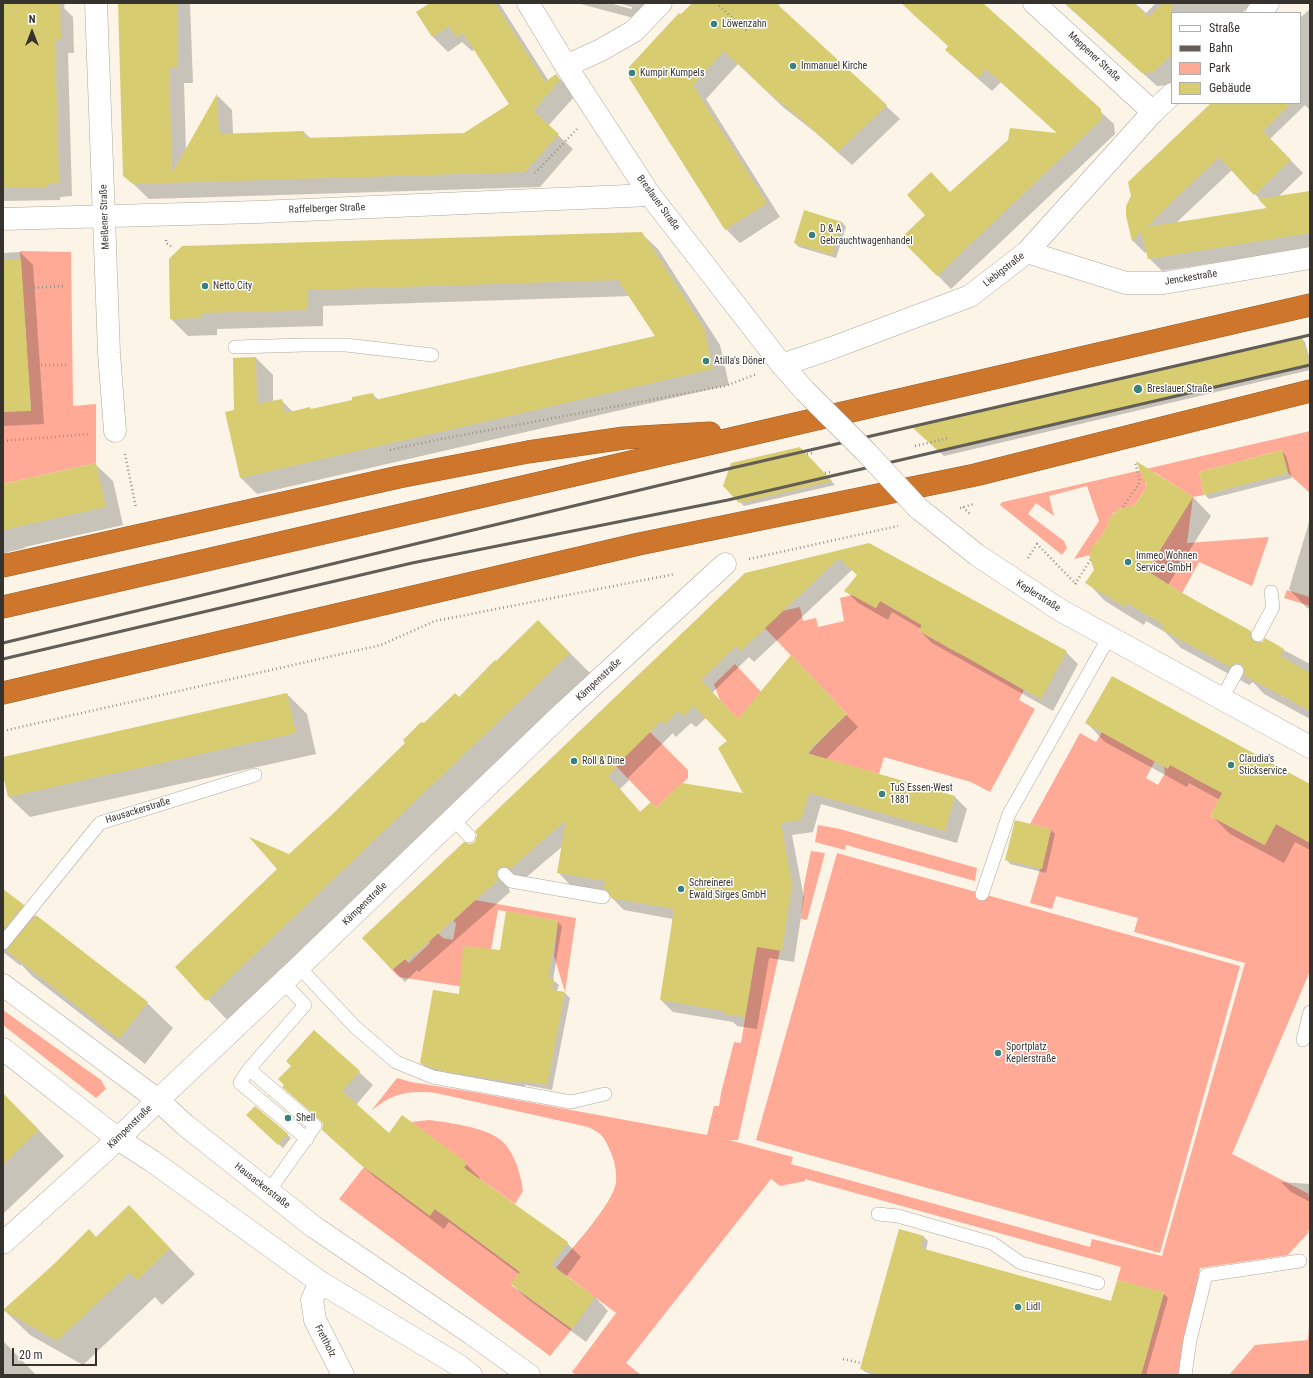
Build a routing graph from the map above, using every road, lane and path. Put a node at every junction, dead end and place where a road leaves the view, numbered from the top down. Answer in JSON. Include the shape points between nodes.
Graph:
{"nodes":[{"id":1,"x":96,"y":3,"type":"edge"},
{"id":2,"x":528,"y":3,"type":"edge"},
{"id":3,"x":661,"y":3,"type":"edge"},
{"id":4,"x":716,"y":3,"type":"edge"},
{"id":5,"x":1034,"y":3,"type":"edge"},
{"id":6,"x":1268,"y":3,"type":"edge"},
{"id":7,"x":1258,"y":12,"type":"edge"},
{"id":8,"x":748,"y":32,"type":"dead end"},
{"id":9,"x":566,"y":66,"type":"junction"},
{"id":10,"x":1171,"y":95,"type":"edge"},
{"id":11,"x":595,"y":109,"type":"junction"},
{"id":12,"x":1153,"y":112,"type":"junction"},
{"id":13,"x":650,"y":195,"type":"junction"},
{"id":14,"x":509,"y":201,"type":"junction"},
{"id":15,"x":105,"y":215,"type":"junction"},
{"id":16,"x":3,"y":219,"type":"edge"},
{"id":17,"x":1027,"y":252,"type":"junction"},
{"id":18,"x":1310,"y":258,"type":"edge"},
{"id":19,"x":66,"y":286,"type":"dead end"},
{"id":20,"x":30,"y":288,"type":"dead end"},
{"id":21,"x":1310,"y":306,"type":"edge"},
{"id":22,"x":235,"y":347,"type":"dead end"},
{"id":23,"x":432,"y":355,"type":"dead end"},
{"id":24,"x":37,"y":365,"type":"dead end"},
{"id":25,"x":69,"y":365,"type":"dead end"},
{"id":26,"x":782,"y":365,"type":"junction"},
{"id":27,"x":805,"y":391,"type":"joint"},
{"id":28,"x":1310,"y":391,"type":"edge"},
{"id":29,"x":773,"y":430,"type":"junction"},
{"id":30,"x":115,"y":431,"type":"joint"},
{"id":31,"x":948,"y":438,"type":"dead end"},
{"id":32,"x":3,"y":441,"type":"edge"},
{"id":33,"x":915,"y":446,"type":"dead end"},
{"id":34,"x":813,"y":453,"type":"dead end"},
{"id":35,"x":807,"y":454,"type":"dead end"},
{"id":36,"x":126,"y":457,"type":"dead end"},
{"id":37,"x":1135,"y":461,"type":"dead end"},
{"id":38,"x":831,"y":472,"type":"dead end"},
{"id":39,"x":825,"y":474,"type":"dead end"},
{"id":40,"x":136,"y":508,"type":"dead end"},
{"id":41,"x":1124,"y":508,"type":"dead end"},
{"id":42,"x":924,"y":513,"type":"junction"},
{"id":43,"x":1028,"y":558,"type":"dead end"},
{"id":44,"x":1091,"y":560,"type":"dead end"},
{"id":45,"x":725,"y":564,"type":"joint"},
{"id":46,"x":3,"y":566,"type":"edge"},
{"id":47,"x":679,"y":573,"type":"dead end"},
{"id":48,"x":1076,"y":584,"type":"junction"},
{"id":49,"x":1272,"y":592,"type":"dead end"},
{"id":50,"x":3,"y":607,"type":"edge"},
{"id":51,"x":1060,"y":610,"type":"junction"},
{"id":52,"x":1258,"y":635,"type":"dead end"},
{"id":53,"x":1109,"y":636,"type":"junction"},
{"id":54,"x":1237,"y":671,"type":"dead end"},
{"id":55,"x":3,"y":693,"type":"edge"},
{"id":56,"x":1222,"y":698,"type":"junction"},
{"id":57,"x":3,"y":731,"type":"edge"},
{"id":58,"x":1310,"y":747,"type":"edge"},
{"id":59,"x":255,"y":775,"type":"dead end"},
{"id":60,"x":453,"y":819,"type":"junction"},
{"id":61,"x":469,"y":836,"type":"dead end"},
{"id":62,"x":504,"y":874,"type":"dead end"},
{"id":63,"x":982,"y":894,"type":"dead end"},
{"id":64,"x":603,"y":897,"type":"dead end"},
{"id":65,"x":3,"y":943,"type":"edge"},
{"id":66,"x":299,"y":967,"type":"junction"},
{"id":67,"x":283,"y":982,"type":"junction"},
{"id":68,"x":3,"y":985,"type":"edge"},
{"id":69,"x":1310,"y":1012,"type":"edge"},
{"id":70,"x":1303,"y":1040,"type":"dead end"},
{"id":71,"x":3,"y":1049,"type":"edge"},
{"id":72,"x":606,"y":1094,"type":"dead end"},
{"id":73,"x":158,"y":1100,"type":"junction"},
{"id":74,"x":118,"y":1139,"type":"junction"},
{"id":75,"x":269,"y":1191,"type":"junction"},
{"id":76,"x":878,"y":1214,"type":"dead end"},
{"id":77,"x":3,"y":1243,"type":"edge"},
{"id":78,"x":1300,"y":1261,"type":"dead end"},
{"id":79,"x":320,"y":1282,"type":"junction"},
{"id":80,"x":1098,"y":1284,"type":"dead end"},
{"id":81,"x":843,"y":1359,"type":"dead end"},
{"id":82,"x":861,"y":1363,"type":"dead end"},
{"id":83,"x":343,"y":1375,"type":"edge"},
{"id":84,"x":471,"y":1375,"type":"edge"},
{"id":85,"x":529,"y":1375,"type":"edge"},
{"id":86,"x":1185,"y":1375,"type":"edge"}],
"edges":[{"from":1,"to":15,"type":"street","name":"Meißener Straße"},
{"from":2,"to":9,"type":"street","name":"Breslauer Straße"},
{"from":3,"to":9,"type":"street","via":[[634,31]]},
{"from":4,"to":8,"type":"path"},
{"from":5,"to":12,"type":"street","name":"Meppener Straße"},
{"from":6,"to":7,"type":"street"},
{"from":9,"to":11,"type":"street","name":"Breslauer Straße"},
{"from":10,"to":12,"type":"street","name":"Liebigstraße"},
{"from":11,"to":13,"type":"street","name":"Breslauer Straße"},
{"from":11,"to":14,"type":"path"},
{"from":12,"to":17,"type":"street","name":"Liebigstraße"},
{"from":13,"to":14,"type":"street","name":"Raffelberger Straße"},
{"from":13,"to":26,"type":"street","name":"Breslauer Straße"},
{"from":14,"to":15,"type":"street","name":"Raffelberger Straße","via":[[258,212]]},
{"from":15,"to":16,"type":"street","name":"Raffelberger Straße"},
{"from":15,"to":30,"type":"street","name":"Meißener Straße","via":[[109,353]]},
{"from":17,"to":18,"type":"street","name":"Jenckestraße","via":[[1126,282],[1164,284]]},
{"from":17,"to":26,"type":"street","name":"Liebigstraße","via":[[970,296]]},
{"from":19,"to":20,"type":"path"},
{"from":21,"to":29,"type":"highway"},
{"from":22,"to":23,"type":"lane","via":[[346,345]]},
{"from":24,"to":25,"type":"path"},
{"from":26,"to":27,"type":"street","name":"Breslauer Straße"},
{"from":27,"to":42,"type":"street","name":"Keplerstraße","bridge":true},
{"from":28,"to":55,"type":"highway","via":[[975,475],[640,544]]},
{"from":29,"to":46,"type":"highway","via":[[624,438],[528,452],[399,477]]},
{"from":29,"to":50,"type":"highway"},
{"from":30,"to":32,"type":"path"},
{"from":31,"to":33,"type":"path"},
{"from":34,"to":35,"type":"path"},
{"from":36,"to":40,"type":"path"},
{"from":37,"to":41,"type":"path","via":[[1140,482]]},
{"from":38,"to":39,"type":"path"},
{"from":42,"to":45,"type":"path","via":[[921,522]]},
{"from":42,"to":51,"type":"street","name":"Keplerstraße","via":[[977,555]]},
{"from":43,"to":48,"type":"path","via":[[1037,544]]},
{"from":44,"to":48,"type":"path"},
{"from":45,"to":60,"type":"street","name":"Kämpenstraße","via":[[564,712]]},
{"from":47,"to":57,"type":"path","via":[[435,621],[381,644]]},
{"from":48,"to":51,"type":"path"},
{"from":49,"to":52,"type":"lane","via":[[1273,607]]},
{"from":51,"to":53,"type":"street","name":"Keplerstraße"},
{"from":53,"to":56,"type":"street","name":"Keplerstraße"},
{"from":53,"to":63,"type":"lane","via":[[1010,814]]},
{"from":54,"to":56,"type":"lane"},
{"from":56,"to":58,"type":"street","name":"Keplerstraße"},
{"from":59,"to":65,"type":"lane","name":"Hausackerstraße","via":[[100,823]]},
{"from":60,"to":61,"type":"lane"},
{"from":60,"to":66,"type":"street","name":"Kämpenstraße"},
{"from":62,"to":64,"type":"lane","via":[[511,881]]},
{"from":66,"to":67,"type":"street","name":"Kämpenstraße"},
{"from":66,"to":72,"type":"lane","via":[[355,1027],[396,1062],[433,1077],[571,1102]]},
{"from":67,"to":73,"type":"street","name":"Kämpenstraße"},
{"from":67,"to":75,"type":"lane","via":[[305,1005],[249,1069],[316,1126]]},
{"from":68,"to":73,"type":"street","name":"Hausackerstraße"},
{"from":69,"to":70,"type":"lane"},
{"from":71,"to":74,"type":"street"},
{"from":73,"to":74,"type":"street","name":"Kämpenstraße"},
{"from":73,"to":75,"type":"street","name":"Hausackerstraße","via":[[185,1125]]},
{"from":74,"to":77,"type":"street","name":"Kämpenstraße"},
{"from":74,"to":79,"type":"street"},
{"from":75,"to":85,"type":"street","name":"Hausackerstraße","via":[[314,1227]]},
{"from":76,"to":80,"type":"lane","via":[[898,1216],[992,1243],[1021,1263]]},
{"from":78,"to":86,"type":"lane","via":[[1206,1275],[1190,1340]]},
{"from":79,"to":83,"type":"street","name":"Frettholz","via":[[312,1300],[315,1320]]},
{"from":79,"to":84,"type":"street"},
{"from":81,"to":82,"type":"path"}]}
